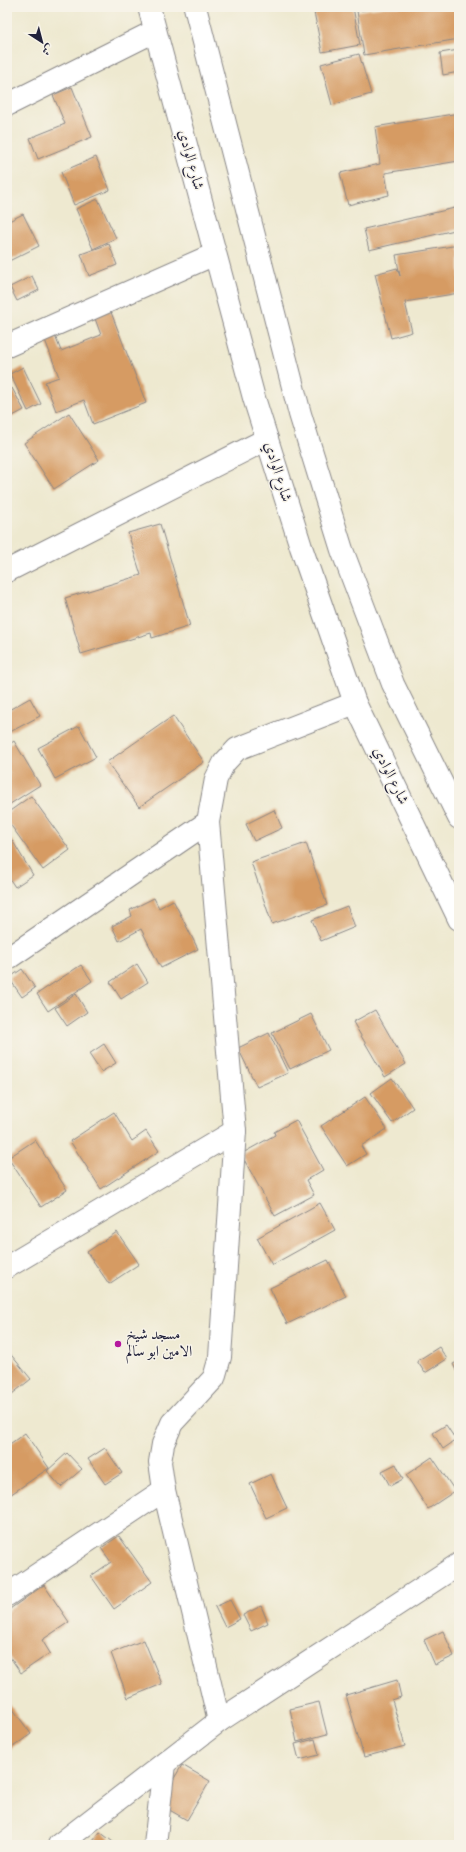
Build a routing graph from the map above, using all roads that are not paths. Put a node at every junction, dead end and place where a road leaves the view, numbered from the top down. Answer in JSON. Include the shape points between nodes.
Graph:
{"nodes":[{"id":1,"x":149,"y":7,"type":"edge"},
{"id":2,"x":195,"y":7,"type":"edge"},
{"id":3,"x":155,"y":31,"type":"junction"},
{"id":4,"x":7,"y":105,"type":"edge"},
{"id":5,"x":215,"y":254,"type":"junction"},
{"id":6,"x":7,"y":346,"type":"edge"},
{"id":7,"x":267,"y":439,"type":"junction"},
{"id":8,"x":7,"y":571,"type":"edge"},
{"id":9,"x":355,"y":703,"type":"junction"},
{"id":10,"x":459,"y":818,"type":"edge"},
{"id":11,"x":208,"y":822,"type":"junction"},
{"id":12,"x":459,"y":919,"type":"edge"},
{"id":13,"x":7,"y":959,"type":"edge"},
{"id":14,"x":235,"y":1131,"type":"junction"},
{"id":15,"x":8,"y":1262,"type":"edge"},
{"id":16,"x":164,"y":1490,"type":"junction"},
{"id":17,"x":459,"y":1564,"type":"edge"},
{"id":18,"x":7,"y":1595,"type":"edge"},
{"id":19,"x":219,"y":1721,"type":"junction"},
{"id":20,"x":164,"y":1764,"type":"junction"},
{"id":21,"x":59,"y":1845,"type":"edge"},
{"id":22,"x":155,"y":1845,"type":"edge"}],
"edges":[{"from":1,"to":3,"type":"street","name":"شارع الوادي"},
{"from":2,"to":10,"type":"street","via":[[300,414],[342,550],[393,684]]},
{"from":3,"to":4,"type":"street"},
{"from":3,"to":5,"type":"street","name":"شارع الوادي"},
{"from":5,"to":6,"type":"street"},
{"from":5,"to":7,"type":"street","name":"شارع الوادي"},
{"from":7,"to":8,"type":"street"},
{"from":7,"to":9,"type":"street","name":"شارع الوادي"},
{"from":9,"to":11,"type":"street","via":[[237,749],[224,763],[216,780]]},
{"from":9,"to":12,"type":"street","name":"شارع الوادي"},
{"from":11,"to":13,"type":"street"},
{"from":11,"to":14,"type":"street"},
{"from":14,"to":15,"type":"street"},
{"from":14,"to":16,"type":"street","via":[[220,1357],[214,1378],[172,1422],[162,1444],[160,1462]]},
{"from":16,"to":18,"type":"street"},
{"from":16,"to":19,"type":"street"},
{"from":17,"to":19,"type":"street"},
{"from":19,"to":20,"type":"street"},
{"from":20,"to":21,"type":"street"},
{"from":20,"to":22,"type":"street"}]}
